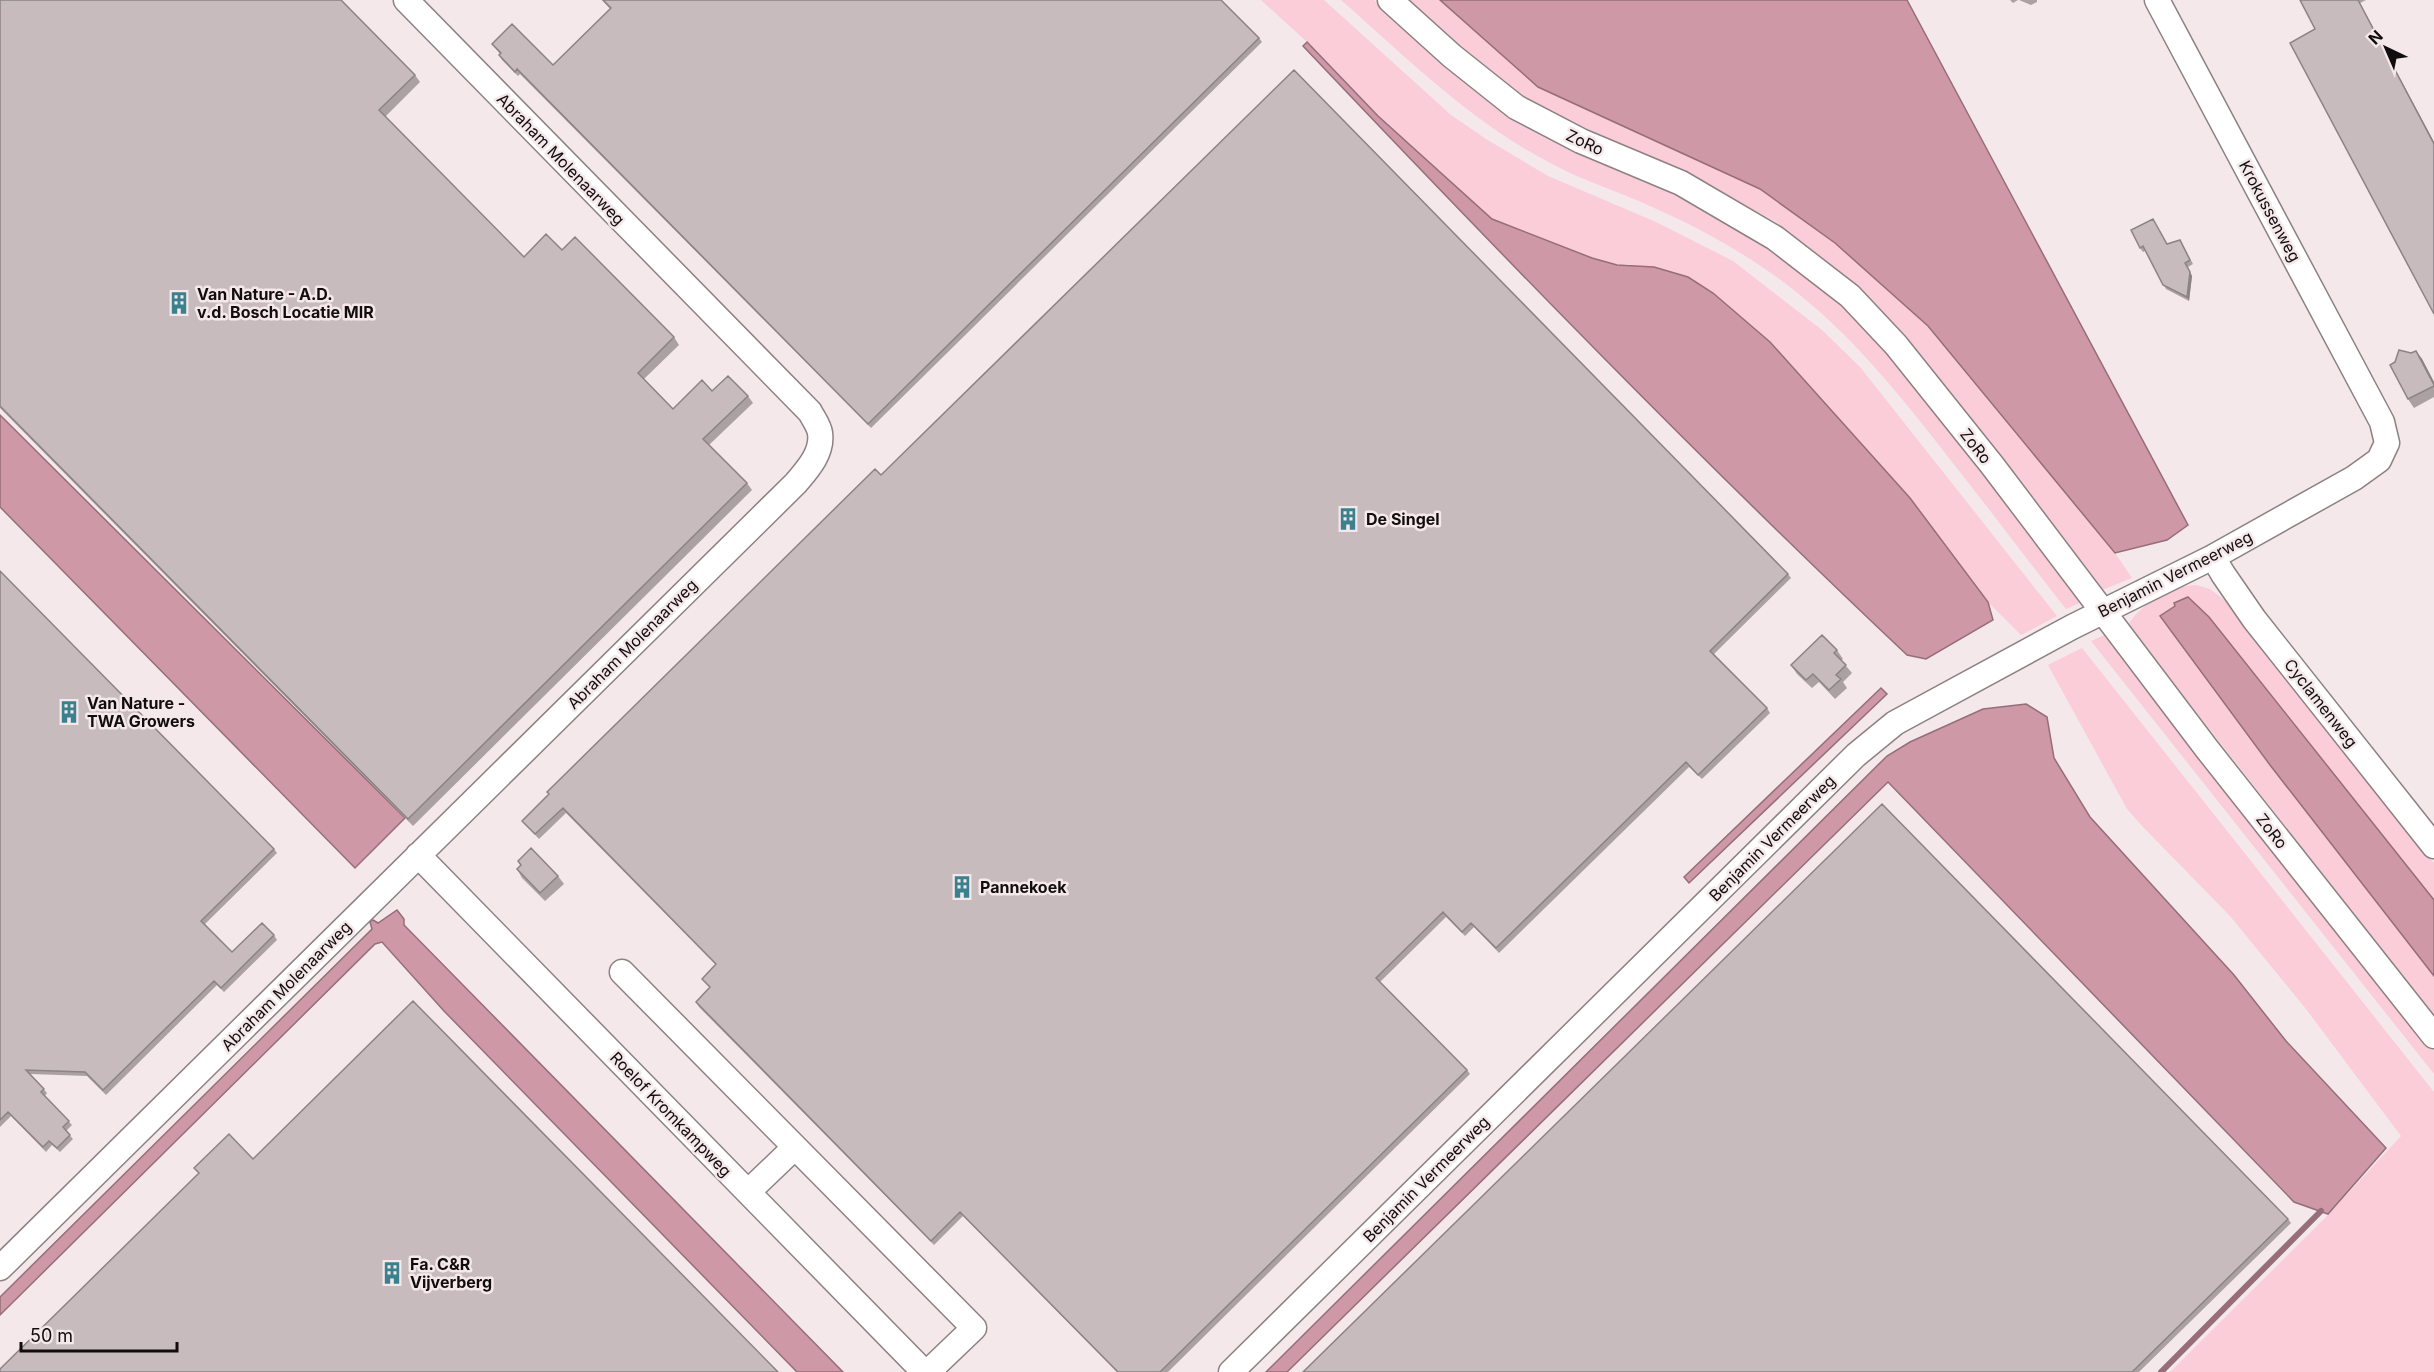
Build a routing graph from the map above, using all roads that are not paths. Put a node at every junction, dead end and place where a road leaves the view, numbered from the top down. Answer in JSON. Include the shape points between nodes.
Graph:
{"nodes":[{"id":1,"x":406,"y":0,"type":"edge"},
{"id":2,"x":1390,"y":0,"type":"edge"},
{"id":3,"x":2157,"y":0,"type":"edge"},
{"id":4,"x":2382,"y":423,"type":"joint"},
{"id":5,"x":2213,"y":556,"type":"junction"},
{"id":6,"x":2102,"y":613,"type":"junction"},
{"id":7,"x":2434,"y":846,"type":"edge"},
{"id":8,"x":418,"y":855,"type":"junction"},
{"id":9,"x":622,"y":972,"type":"dead end"},
{"id":10,"x":2434,"y":1036,"type":"edge"},
{"id":11,"x":795,"y":1147,"type":"junction"},
{"id":12,"x":748,"y":1192,"type":"junction"},
{"id":13,"x":0,"y":1268,"type":"edge"},
{"id":14,"x":926,"y":1372,"type":"edge"},
{"id":15,"x":1232,"y":1372,"type":"edge"}],
"edges":[{"from":1,"to":8,"type":"street","name":"Abraham Molenaarweg","via":[[810,412],[820,432],[819,451],[795,483]]},
{"from":2,"to":6,"type":"street","name":"ZoRo","via":[[1516,107],[1581,141],[1681,183],[1775,238],[1850,296],[1949,411]]},
{"from":3,"to":4,"type":"street","name":"Krokussenweg"},
{"from":4,"to":5,"type":"street","name":"Benjamin Vermeerweg","via":[[2387,443],[2379,460],[2354,478]]},
{"from":5,"to":6,"type":"street","name":"Benjamin Vermeerweg"},
{"from":5,"to":7,"type":"street","name":"Cyclamenweg","via":[[2254,619]]},
{"from":6,"to":10,"type":"street","name":"ZoRo"},
{"from":6,"to":15,"type":"street","name":"Benjamin Vermeerweg","via":[[1895,723],[1856,755]]},
{"from":8,"to":12,"type":"street","name":"Roelof Kromkampweg"},
{"from":8,"to":13,"type":"street","name":"Abraham Molenaarweg"},
{"from":9,"to":11,"type":"street"},
{"from":11,"to":12,"type":"street"},
{"from":11,"to":14,"type":"street","via":[[974,1328]]},
{"from":12,"to":14,"type":"street","name":"Roelof Kromkampweg"}]}
